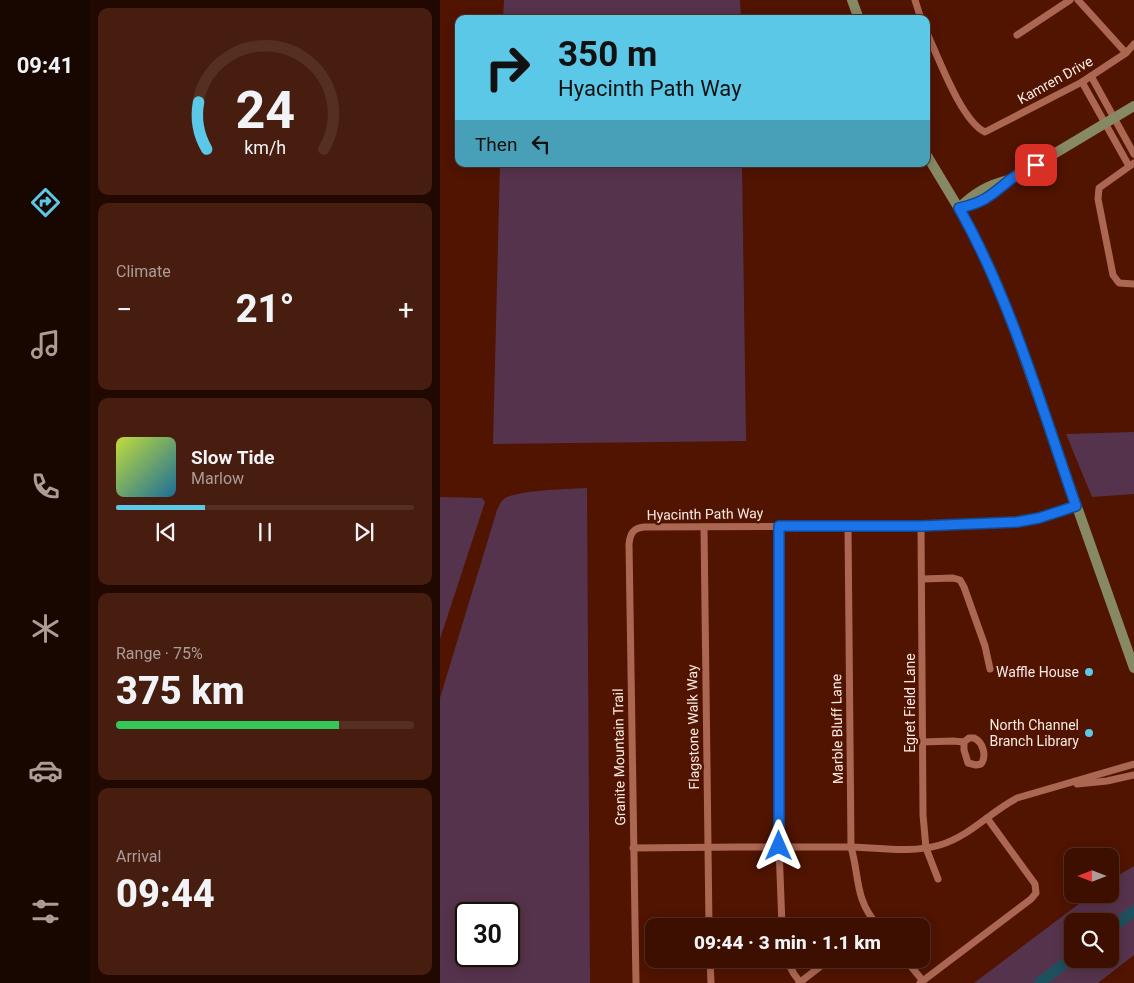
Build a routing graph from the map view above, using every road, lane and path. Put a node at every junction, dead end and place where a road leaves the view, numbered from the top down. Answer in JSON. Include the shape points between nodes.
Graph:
{"nodes":[{"id":1,"x":852,"y":0,"type":"edge"},
{"id":2,"x":915,"y":0,"type":"edge"},
{"id":3,"x":1070,"y":0,"type":"edge"},
{"id":4,"x":1078,"y":0,"type":"edge"},
{"id":5,"x":858,"y":15,"type":"edge"},
{"id":6,"x":920,"y":15,"type":"edge"},
{"id":7,"x":1017,"y":34,"type":"dead end"},
{"id":8,"x":930,"y":40,"type":"edge"},
{"id":9,"x":1134,"y":44,"type":"edge"},
{"id":10,"x":1126,"y":53,"type":"junction"},
{"id":11,"x":1091,"y":76,"type":"junction"},
{"id":12,"x":1082,"y":82,"type":"junction"},
{"id":13,"x":1134,"y":106,"type":"edge"},
{"id":14,"x":1110,"y":121,"type":"junction"},
{"id":15,"x":1134,"y":154,"type":"edge"},
{"id":16,"x":930,"y":161,"type":"edge"},
{"id":17,"x":1132,"y":164,"type":"edge"},
{"id":18,"x":959,"y":208,"type":"junction"},
{"id":19,"x":1134,"y":284,"type":"edge"},
{"id":20,"x":1076,"y":506,"type":"junction"},
{"id":21,"x":779,"y":526,"type":"junction"},
{"id":22,"x":848,"y":526,"type":"junction"},
{"id":23,"x":921,"y":526,"type":"junction"},
{"id":24,"x":704,"y":527,"type":"junction"},
{"id":25,"x":633,"y":531,"type":"joint"},
{"id":26,"x":922,"y":579,"type":"junction"},
{"id":27,"x":1134,"y":668,"type":"edge"},
{"id":28,"x":990,"y":669,"type":"dead end"},
{"id":29,"x":922,"y":742,"type":"junction"},
{"id":30,"x":964,"y":742,"type":"dead end"},
{"id":31,"x":1134,"y":764,"type":"edge"},
{"id":32,"x":1134,"y":774,"type":"edge"},
{"id":33,"x":1069,"y":784,"type":"junction"},
{"id":34,"x":987,"y":818,"type":"junction"},
{"id":35,"x":779,"y":846,"type":"junction"},
{"id":36,"x":707,"y":847,"type":"junction"},
{"id":37,"x":851,"y":847,"type":"junction"},
{"id":38,"x":633,"y":848,"type":"junction"},
{"id":39,"x":926,"y":848,"type":"junction"},
{"id":40,"x":938,"y":878,"type":"dead end"},
{"id":41,"x":709,"y":918,"type":"edge"},
{"id":42,"x":782,"y":918,"type":"edge"},
{"id":43,"x":871,"y":918,"type":"edge"},
{"id":44,"x":710,"y":968,"type":"edge"},
{"id":45,"x":791,"y":968,"type":"edge"},
{"id":46,"x":818,"y":968,"type":"edge"},
{"id":47,"x":912,"y":968,"type":"edge"},
{"id":48,"x":922,"y":982,"type":"edge"},
{"id":49,"x":636,"y":983,"type":"edge"},
{"id":50,"x":711,"y":983,"type":"edge"},
{"id":51,"x":799,"y":983,"type":"edge"}],
"edges":[{"from":1,"to":5,"type":"main road"},
{"from":2,"to":6,"type":"street"},
{"from":3,"to":7,"type":"street"},
{"from":4,"to":10,"type":"street"},
{"from":8,"to":12,"type":"street","name":"Kamren Drive","via":[[956,96],[977,128],[985,132]]},
{"from":9,"to":10,"type":"street","name":"Kamren Drive"},
{"from":10,"to":11,"type":"street","name":"Kamren Drive"},
{"from":11,"to":12,"type":"street","name":"Kamren Drive"},
{"from":11,"to":14,"type":"street"},
{"from":12,"to":14,"type":"street"},
{"from":13,"to":14,"type":"main road"},
{"from":14,"to":15,"type":"street"},
{"from":14,"to":17,"type":"street"},
{"from":14,"to":18,"type":"main road","via":[[1012,179],[990,185]]},
{"from":16,"to":18,"type":"main road"},
{"from":17,"to":19,"type":"street","via":[[1098,188],[1098,199],[1113,275],[1119,283]]},
{"from":18,"to":20,"type":"main road","via":[[992,273]]},
{"from":20,"to":23,"type":"street","name":"Hyacinth Path Way","via":[[1022,522]]},
{"from":20,"to":27,"type":"main road"},
{"from":21,"to":22,"type":"street","name":"Hyacinth Path Way"},
{"from":21,"to":24,"type":"street","name":"Hyacinth Path Way"},
{"from":21,"to":35,"type":"street"},
{"from":22,"to":23,"type":"street","name":"Hyacinth Path Way"},
{"from":22,"to":37,"type":"street","name":"Marble Bluff Lane"},
{"from":23,"to":26,"type":"street","name":"Egret Field Lane"},
{"from":24,"to":25,"type":"street","name":"Hyacinth Path Way","via":[[644,527]]},
{"from":24,"to":36,"type":"street","name":"Flagstone Walk Way"},
{"from":25,"to":38,"type":"street","name":"Granite Mountain Trail","via":[[629,544]]},
{"from":26,"to":28,"type":"street","via":[[960,580],[985,646]]},
{"from":26,"to":29,"type":"street","name":"Egret Field Lane"},
{"from":29,"to":30,"type":"street"},
{"from":29,"to":39,"type":"street","name":"Egret Field Lane"},
{"from":31,"to":33,"type":"street"},
{"from":32,"to":33,"type":"street","via":[[1107,781]]},
{"from":33,"to":34,"type":"street","via":[[1017,798]]},
{"from":34,"to":39,"type":"street","via":[[958,838]]},
{"from":34,"to":48,"type":"street","via":[[1035,884],[1036,890],[1031,899]]},
{"from":35,"to":36,"type":"street"},
{"from":35,"to":37,"type":"street"},
{"from":35,"to":42,"type":"street"},
{"from":36,"to":38,"type":"street"},
{"from":36,"to":41,"type":"street","name":"Flagstone Walk Way"},
{"from":37,"to":39,"type":"street","via":[[901,851]]},
{"from":37,"to":43,"type":"street","name":"Marble Bluff Lane","via":[[857,886]]},
{"from":38,"to":49,"type":"street","name":"Granite Mountain Trail"},
{"from":39,"to":40,"type":"street","name":"Egret Field Lane"},
{"from":44,"to":50,"type":"street"},
{"from":45,"to":51,"type":"street"},
{"from":46,"to":51,"type":"street"},
{"from":47,"to":48,"type":"street"}]}
